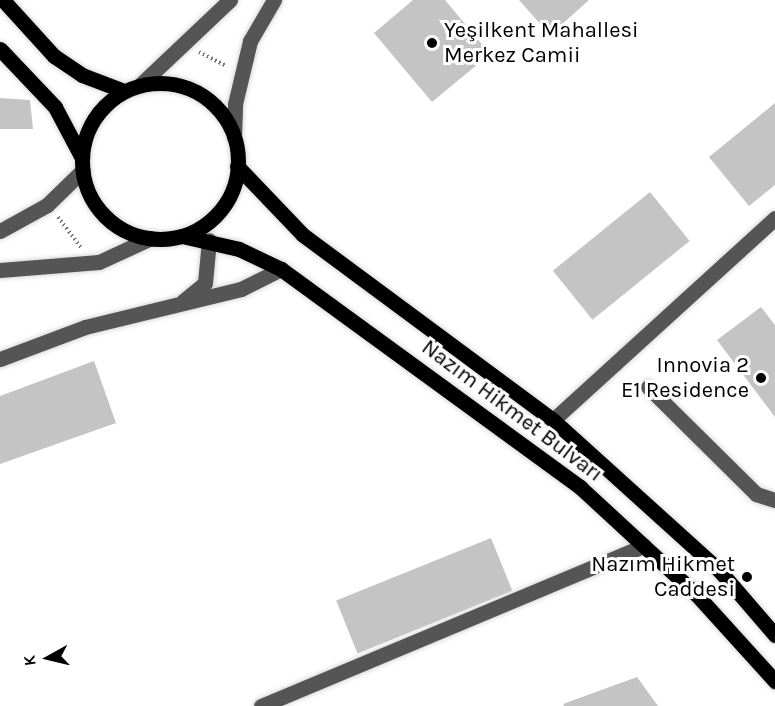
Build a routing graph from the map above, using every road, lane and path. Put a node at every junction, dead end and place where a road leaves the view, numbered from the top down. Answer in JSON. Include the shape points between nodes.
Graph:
{"nodes":[{"id":1,"x":3,"y":0,"type":"edge"},
{"id":2,"x":230,"y":0,"type":"edge"},
{"id":3,"x":274,"y":0,"type":"edge"},
{"id":4,"x":0,"y":49,"type":"edge"},
{"id":5,"x":195,"y":50,"type":"dead end"},
{"id":6,"x":228,"y":66,"type":"dead end"},
{"id":7,"x":140,"y":85,"type":"junction"},
{"id":8,"x":124,"y":92,"type":"junction"},
{"id":9,"x":234,"y":137,"type":"junction"},
{"id":10,"x":83,"y":165,"type":"junction"},
{"id":11,"x":237,"y":166,"type":"junction"},
{"id":12,"x":56,"y":214,"type":"dead end"},
{"id":13,"x":775,"y":218,"type":"edge"},
{"id":14,"x":0,"y":231,"type":"edge"},
{"id":15,"x":182,"y":236,"type":"junction"},
{"id":16,"x":150,"y":238,"type":"junction"},
{"id":17,"x":209,"y":240,"type":"junction"},
{"id":18,"x":82,"y":247,"type":"dead end"},
{"id":19,"x":281,"y":269,"type":"junction"},
{"id":20,"x":0,"y":270,"type":"edge"},
{"id":21,"x":178,"y":304,"type":"junction"},
{"id":22,"x":0,"y":359,"type":"edge"},
{"id":23,"x":648,"y":387,"type":"dead end"},
{"id":24,"x":553,"y":420,"type":"junction"},
{"id":25,"x":775,"y":500,"type":"edge"},
{"id":26,"x":644,"y":546,"type":"junction"},
{"id":27,"x":775,"y":634,"type":"edge"},
{"id":28,"x":775,"y":681,"type":"edge"},
{"id":29,"x":261,"y":706,"type":"edge"}],
"edges":[{"from":1,"to":8,"type":"main road","via":[[54,56],[82,75]]},
{"from":2,"to":7,"type":"street"},
{"from":3,"to":9,"type":"street","via":[[250,41],[235,104]]},
{"from":4,"to":10,"type":"main road","via":[[55,106]]},
{"from":5,"to":6,"type":"path"},
{"from":7,"to":8,"type":"main road"},
{"from":7,"to":9,"type":"main road","via":[[169,83],[197,93],[220,111]]},
{"from":8,"to":10,"type":"main road","via":[[93,122]]},
{"from":9,"to":11,"type":"main road"},
{"from":10,"to":14,"type":"street","via":[[47,205]]},
{"from":10,"to":16,"type":"main road","via":[[92,198],[110,221]]},
{"from":11,"to":15,"type":"main road","via":[[221,210]]},
{"from":11,"to":24,"type":"main road","name":"Nazım Hikmet Bulvarı","via":[[303,235]]},
{"from":12,"to":18,"type":"path"},
{"from":13,"to":24,"type":"street"},
{"from":15,"to":16,"type":"main road"},
{"from":15,"to":17,"type":"main road","name":"Nazım Hikmet Bulvarı"},
{"from":16,"to":20,"type":"street","via":[[99,262]]},
{"from":17,"to":19,"type":"main road","name":"Nazım Hikmet Bulvarı"},
{"from":17,"to":21,"type":"street","via":[[205,283]]},
{"from":19,"to":21,"type":"street","via":[[242,289]]},
{"from":19,"to":26,"type":"main road","name":"Nazım Hikmet Bulvarı","via":[[580,487]]},
{"from":21,"to":22,"type":"street","via":[[85,327]]},
{"from":23,"to":25,"type":"street","via":[[756,494]]},
{"from":24,"to":27,"type":"main road","name":"Nazım Hikmet Bulvarı","via":[[719,570]]},
{"from":26,"to":28,"type":"main road","name":"Nazım Hikmet Bulvarı"},
{"from":26,"to":29,"type":"street"}]}
